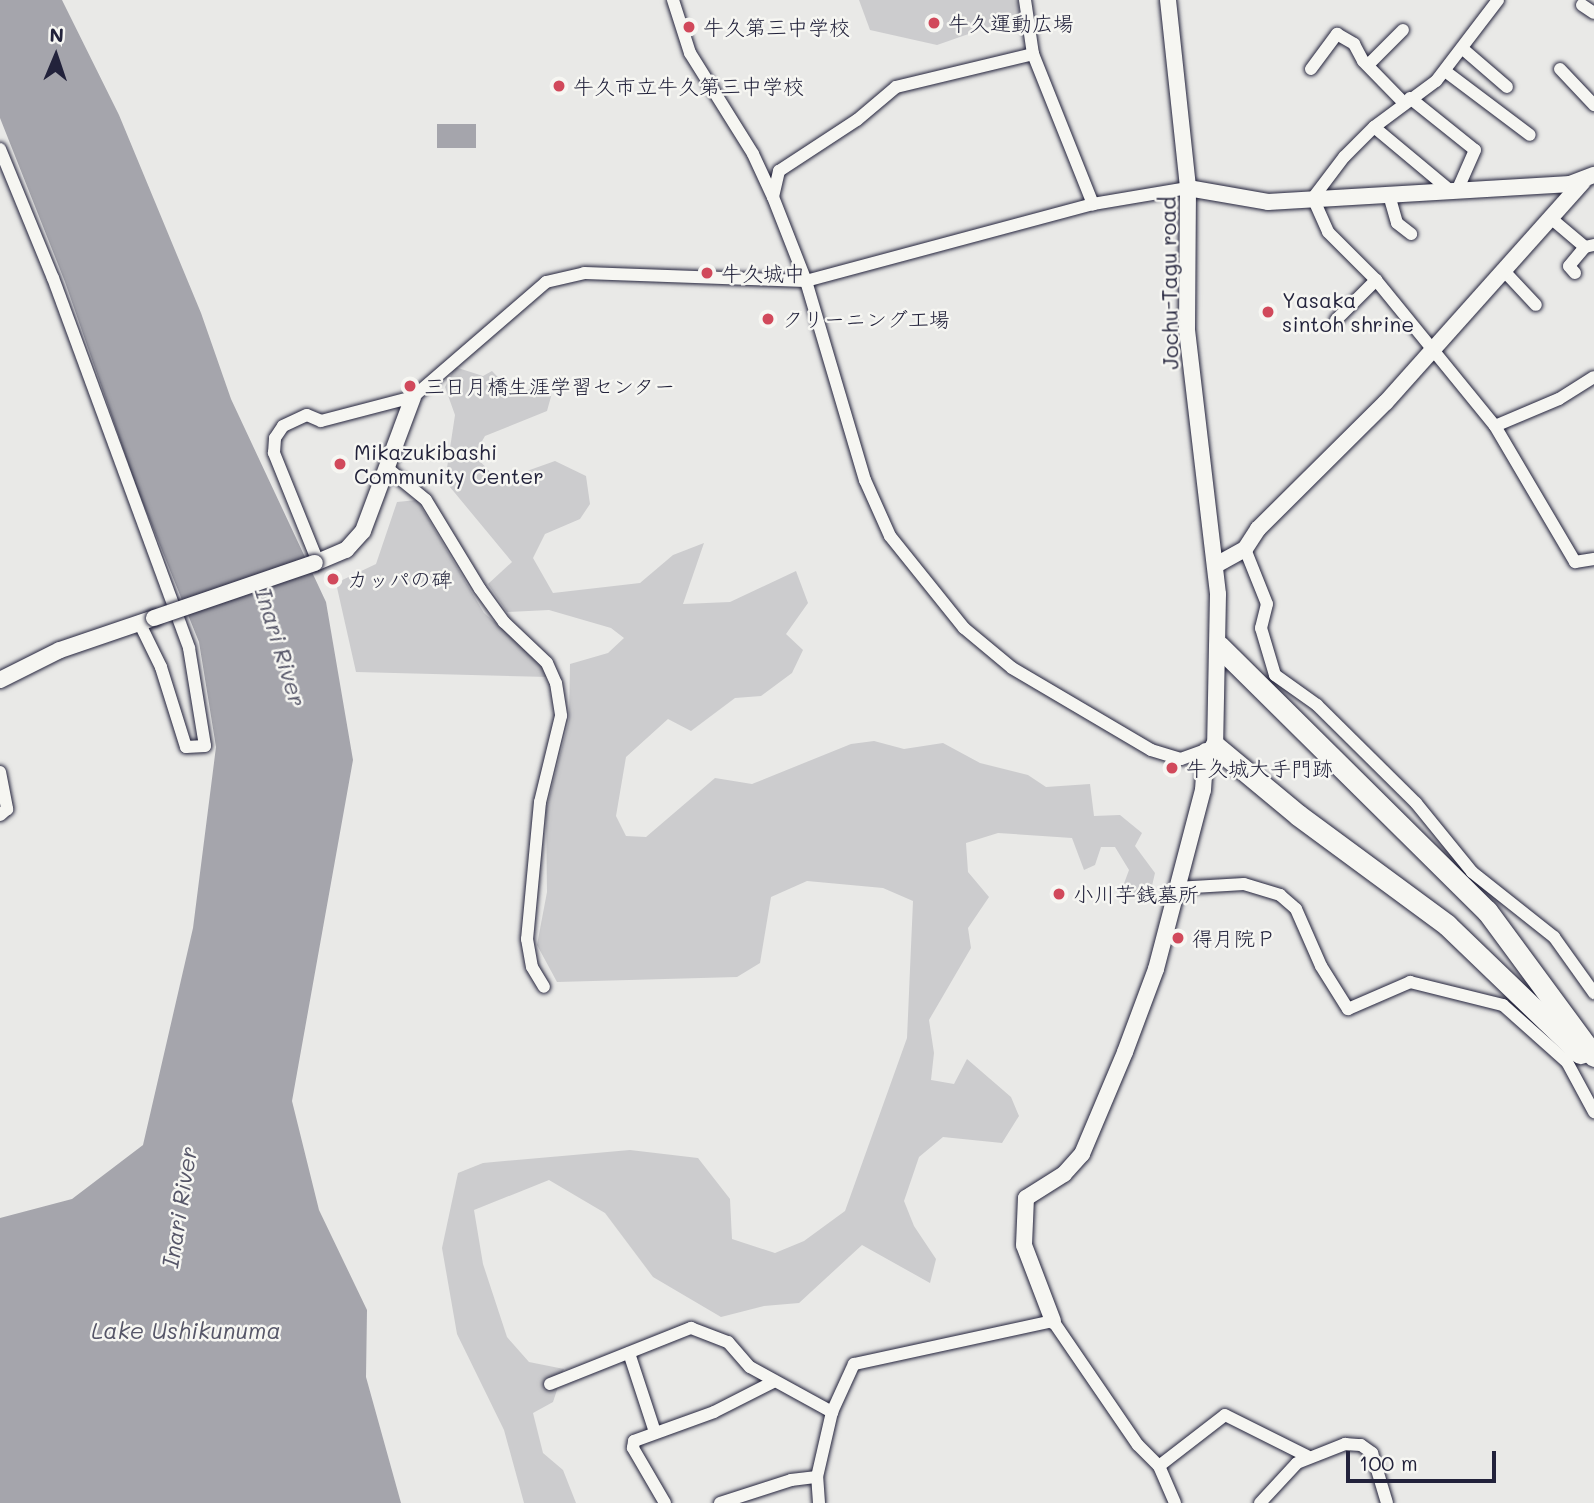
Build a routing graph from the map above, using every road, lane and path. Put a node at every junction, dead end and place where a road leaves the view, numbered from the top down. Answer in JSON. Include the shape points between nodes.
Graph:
{"nodes":[{"id":1,"x":673,"y":0,"type":"edge"},
{"id":2,"x":1025,"y":0,"type":"edge"},
{"id":3,"x":1168,"y":0,"type":"edge"},
{"id":4,"x":1498,"y":0,"type":"edge"},
{"id":5,"x":1582,"y":5,"type":"dead end"},
{"id":6,"x":1594,"y":13,"type":"edge"},
{"id":7,"x":1403,"y":30,"type":"dead end"},
{"id":8,"x":1463,"y":49,"type":"junction"},
{"id":9,"x":1032,"y":54,"type":"junction"},
{"id":10,"x":1369,"y":64,"type":"junction"},
{"id":11,"x":1311,"y":69,"type":"dead end"},
{"id":12,"x":1560,"y":69,"type":"dead end"},
{"id":13,"x":1445,"y":71,"type":"junction"},
{"id":14,"x":1507,"y":87,"type":"dead end"},
{"id":15,"x":1407,"y":100,"type":"junction"},
{"id":16,"x":1594,"y":104,"type":"edge"},
{"id":17,"x":1374,"y":127,"type":"junction"},
{"id":18,"x":1530,"y":135,"type":"dead end"},
{"id":19,"x":0,"y":149,"type":"edge"},
{"id":20,"x":1590,"y":182,"type":"edge"},
{"id":21,"x":1188,"y":188,"type":"junction"},
{"id":22,"x":1455,"y":191,"type":"junction"},
{"id":23,"x":1389,"y":195,"type":"junction"},
{"id":24,"x":773,"y":197,"type":"junction"},
{"id":25,"x":1313,"y":198,"type":"junction"},
{"id":26,"x":1093,"y":204,"type":"junction"},
{"id":27,"x":1553,"y":220,"type":"junction"},
{"id":28,"x":1411,"y":234,"type":"dead end"},
{"id":29,"x":1589,"y":246,"type":"edge"},
{"id":30,"x":1505,"y":272,"type":"junction"},
{"id":31,"x":1574,"y":273,"type":"dead end"},
{"id":32,"x":1376,"y":280,"type":"junction"},
{"id":33,"x":806,"y":281,"type":"junction"},
{"id":34,"x":1536,"y":305,"type":"dead end"},
{"id":35,"x":1336,"y":320,"type":"dead end"},
{"id":36,"x":1432,"y":352,"type":"junction"},
{"id":37,"x":1594,"y":377,"type":"edge"},
{"id":38,"x":413,"y":397,"type":"junction"},
{"id":39,"x":1494,"y":426,"type":"junction"},
{"id":40,"x":387,"y":468,"type":"junction"},
{"id":41,"x":1245,"y":549,"type":"junction"},
{"id":42,"x":1594,"y":559,"type":"edge"},
{"id":43,"x":316,"y":562,"type":"junction"},
{"id":44,"x":1216,"y":565,"type":"junction"},
{"id":45,"x":146,"y":620,"type":"junction"},
{"id":46,"x":1219,"y":646,"type":"junction"},
{"id":47,"x":0,"y":680,"type":"edge"},
{"id":48,"x":1211,"y":749,"type":"junction"},
{"id":49,"x":0,"y":772,"type":"edge"},
{"id":50,"x":0,"y":814,"type":"edge"},
{"id":51,"x":1176,"y":888,"type":"junction"},
{"id":52,"x":544,"y":987,"type":"dead end"},
{"id":53,"x":1594,"y":993,"type":"edge"},
{"id":54,"x":1594,"y":1056,"type":"edge"},
{"id":55,"x":1594,"y":1066,"type":"edge"},
{"id":56,"x":1594,"y":1112,"type":"edge"},
{"id":57,"x":1053,"y":1321,"type":"junction"},
{"id":58,"x":629,"y":1353,"type":"junction"},
{"id":59,"x":773,"y":1382,"type":"junction"},
{"id":60,"x":550,"y":1384,"type":"dead end"},
{"id":61,"x":832,"y":1412,"type":"junction"},
{"id":62,"x":655,"y":1432,"type":"junction"},
{"id":63,"x":1307,"y":1457,"type":"junction"},
{"id":64,"x":1159,"y":1466,"type":"junction"},
{"id":65,"x":817,"y":1477,"type":"junction"},
{"id":66,"x":665,"y":1503,"type":"edge"},
{"id":67,"x":720,"y":1503,"type":"edge"},
{"id":68,"x":819,"y":1503,"type":"edge"},
{"id":69,"x":1175,"y":1503,"type":"edge"},
{"id":70,"x":1260,"y":1503,"type":"edge"},
{"id":71,"x":1387,"y":1503,"type":"edge"}],
"edges":[{"from":1,"to":24,"type":"street","via":[[690,53],[753,154]]},
{"from":2,"to":9,"type":"street"},
{"from":3,"to":21,"type":"street","name":"Jochu-Tagu road"},
{"from":4,"to":8,"type":"street"},
{"from":5,"to":6,"type":"street"},
{"from":7,"to":10,"type":"street"},
{"from":8,"to":13,"type":"street"},
{"from":8,"to":14,"type":"street"},
{"from":9,"to":24,"type":"street","via":[[896,87],[857,120],[779,171]]},
{"from":9,"to":26,"type":"street"},
{"from":10,"to":11,"type":"street","via":[[1354,44],[1337,34]]},
{"from":10,"to":15,"type":"street"},
{"from":12,"to":16,"type":"street"},
{"from":13,"to":15,"type":"street"},
{"from":13,"to":18,"type":"street"},
{"from":15,"to":17,"type":"street"},
{"from":15,"to":22,"type":"street","via":[[1475,150]]},
{"from":17,"to":22,"type":"street"},
{"from":17,"to":25,"type":"street"},
{"from":19,"to":45,"type":"street","via":[[53,278],[189,648],[205,746],[186,747]]},
{"from":20,"to":22,"type":"street"},
{"from":20,"to":27,"type":"street"},
{"from":21,"to":25,"type":"street","via":[[1268,202]]},
{"from":21,"to":26,"type":"street"},
{"from":21,"to":44,"type":"street","name":"Jochu-Tagu road","via":[[1187,330]]},
{"from":22,"to":23,"type":"street"},
{"from":23,"to":25,"type":"street"},
{"from":23,"to":28,"type":"street","via":[[1397,223]]},
{"from":24,"to":33,"type":"street"},
{"from":25,"to":32,"type":"street","via":[[1328,232]]},
{"from":26,"to":33,"type":"street"},
{"from":27,"to":29,"type":"street"},
{"from":27,"to":30,"type":"street"},
{"from":29,"to":31,"type":"street","via":[[1569,266]]},
{"from":30,"to":34,"type":"street"},
{"from":30,"to":36,"type":"street"},
{"from":32,"to":35,"type":"street"},
{"from":32,"to":36,"type":"street"},
{"from":33,"to":38,"type":"street","via":[[560,276],[528,293]]},
{"from":33,"to":48,"type":"street","via":[[865,480],[890,536],[964,628],[1012,668],[1151,750],[1181,760]]},
{"from":36,"to":39,"type":"street"},
{"from":36,"to":41,"type":"street","via":[[1258,529]]},
{"from":37,"to":39,"type":"street","via":[[1559,399]]},
{"from":38,"to":40,"type":"street"},
{"from":38,"to":43,"type":"street","via":[[321,421],[307,415],[292,419],[275,438],[274,453]]},
{"from":39,"to":42,"type":"street","via":[[1575,562]]},
{"from":40,"to":43,"type":"street","via":[[363,531],[346,550]]},
{"from":40,"to":52,"type":"street","via":[[426,500],[480,589],[504,622],[547,663],[556,683],[561,716],[540,802],[527,939],[532,967]]},
{"from":41,"to":44,"type":"street"},
{"from":41,"to":53,"type":"street","via":[[1267,604],[1261,628],[1275,675],[1317,705],[1416,803],[1472,872],[1554,937]]},
{"from":43,"to":45,"type":"street","bridge":true},
{"from":44,"to":46,"type":"street","name":"Jochu-Tagu road"},
{"from":45,"to":47,"type":"street","via":[[60,650]]},
{"from":46,"to":48,"type":"street","name":"Jochu-Tagu road"},
{"from":46,"to":54,"type":"highway","via":[[1487,911]]},
{"from":48,"to":51,"type":"street","name":"Jochu-Tagu road"},
{"from":48,"to":55,"type":"highway","via":[[1447,925]]},
{"from":49,"to":50,"type":"street","via":[[7,809]]},
{"from":51,"to":56,"type":"street","via":[[1244,884],[1280,894],[1296,909],[1321,966],[1348,1009],[1410,982],[1503,1005],[1567,1062]]},
{"from":51,"to":57,"type":"street","name":"Jochu-Tagu road","via":[[1156,969],[1082,1154],[1064,1174],[1026,1198],[1024,1245]]},
{"from":57,"to":61,"type":"street","via":[[854,1364]]},
{"from":57,"to":64,"type":"street","via":[[1138,1445]]},
{"from":58,"to":59,"type":"street","via":[[691,1328],[728,1342],[750,1367]]},
{"from":58,"to":60,"type":"street"},
{"from":58,"to":62,"type":"street"},
{"from":59,"to":61,"type":"street"},
{"from":59,"to":62,"type":"street","via":[[713,1412]]},
{"from":61,"to":65,"type":"street"},
{"from":62,"to":66,"type":"street","via":[[635,1441],[633,1448]]},
{"from":63,"to":64,"type":"street","via":[[1225,1415]]},
{"from":63,"to":70,"type":"street","via":[[1277,1480]]},
{"from":63,"to":71,"type":"street","via":[[1329,1447],[1361,1445],[1371,1453]]},
{"from":64,"to":69,"type":"street"},
{"from":65,"to":67,"type":"street"},
{"from":65,"to":68,"type":"street"}]}
